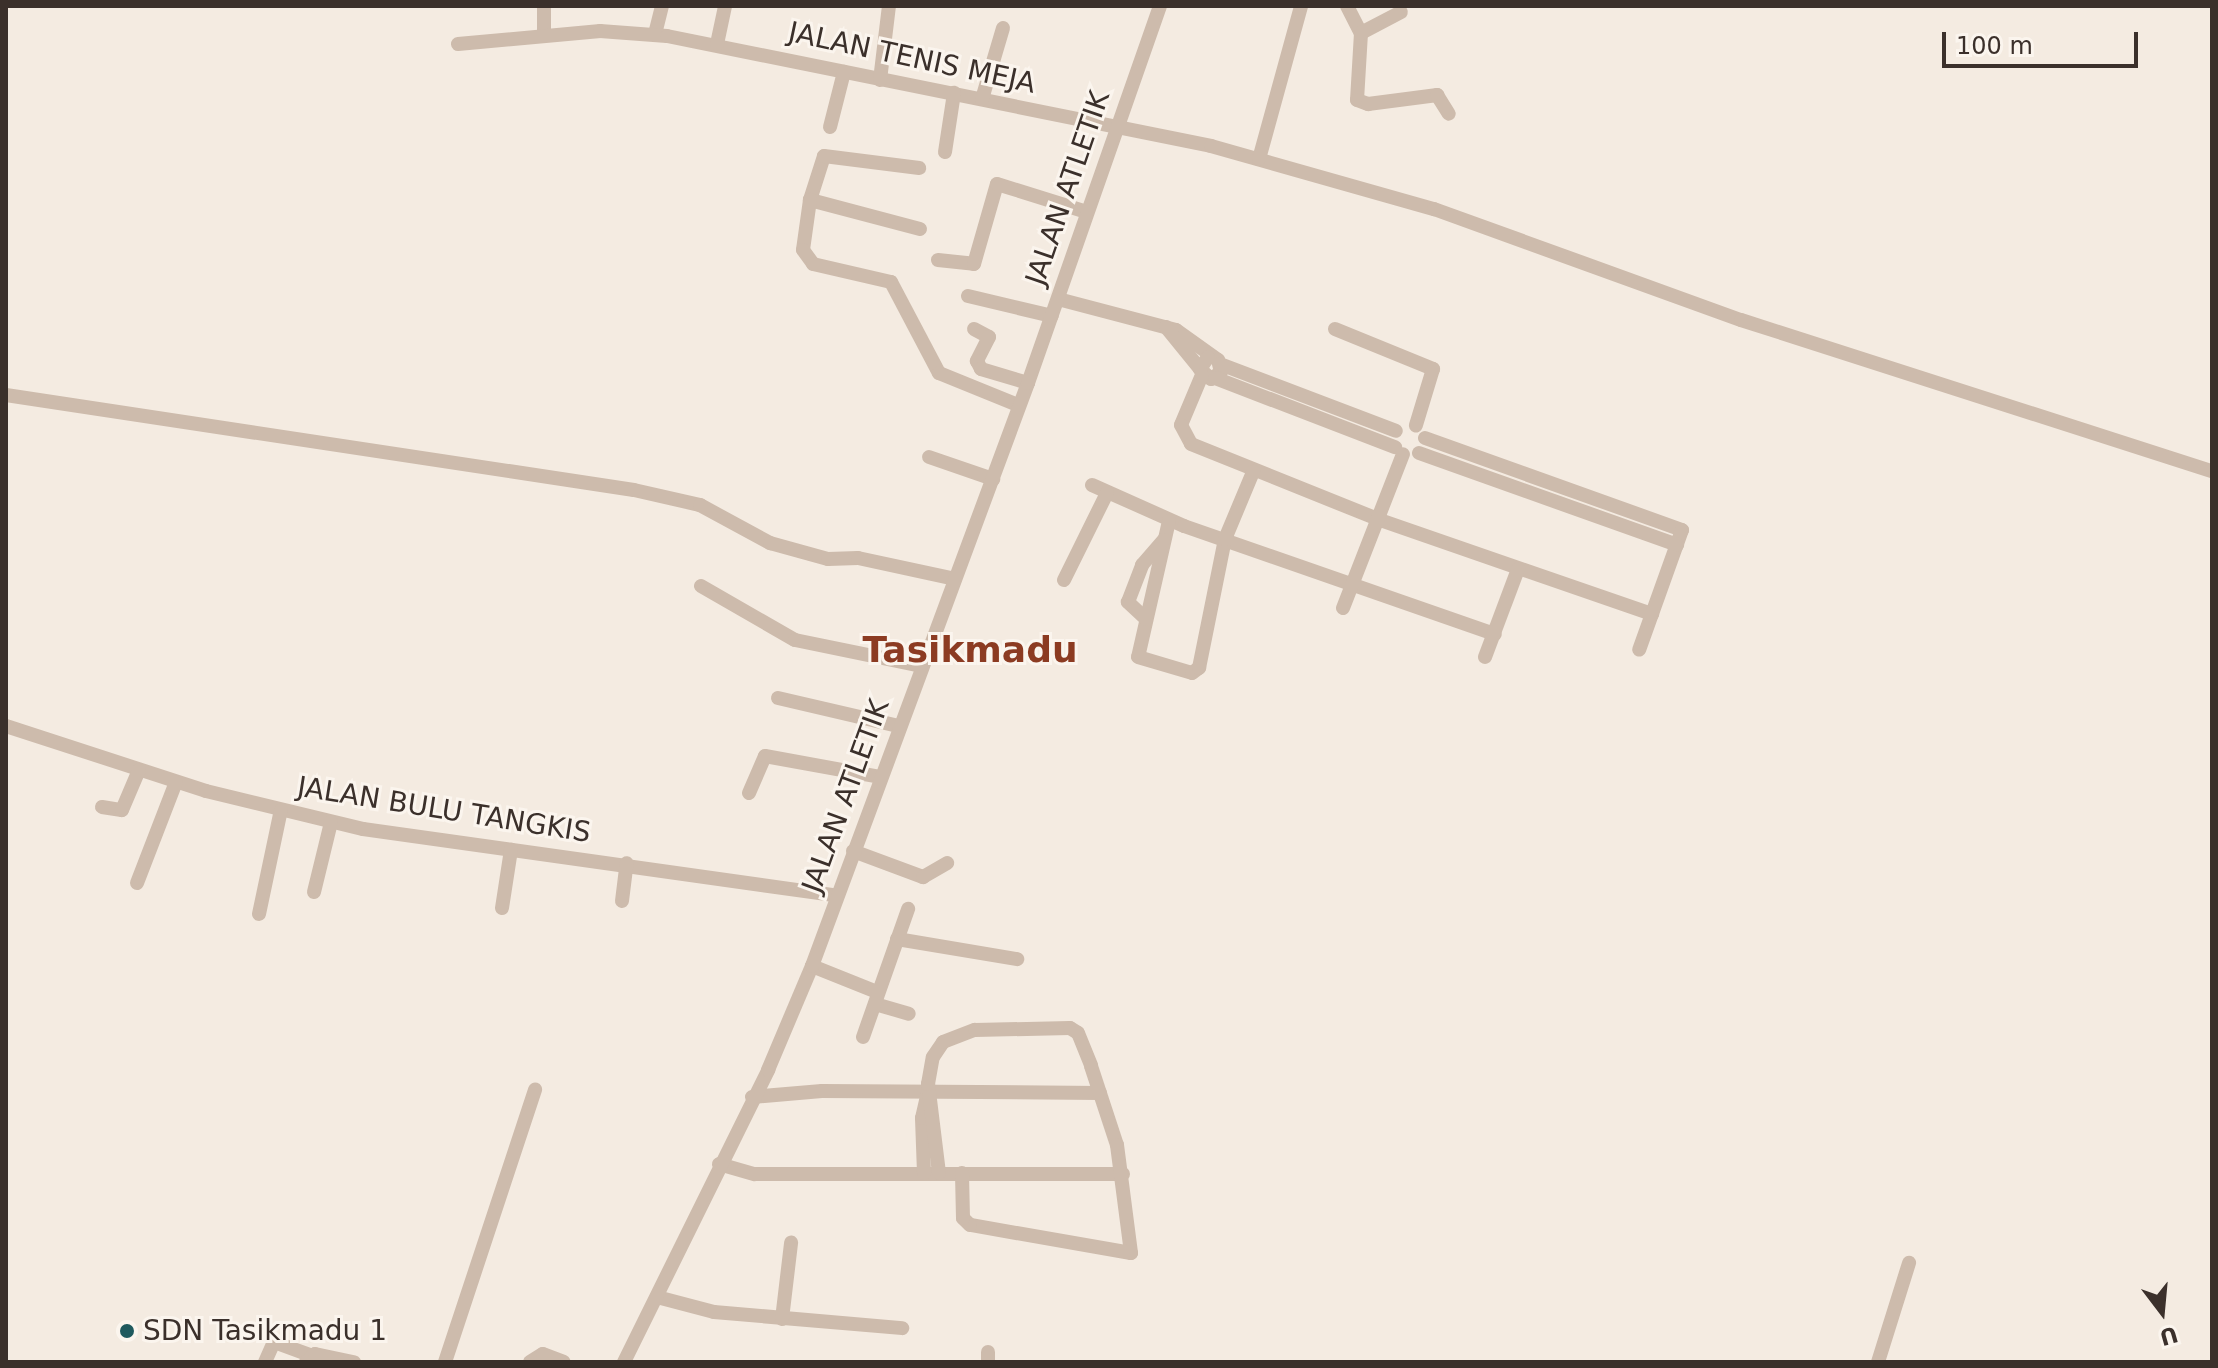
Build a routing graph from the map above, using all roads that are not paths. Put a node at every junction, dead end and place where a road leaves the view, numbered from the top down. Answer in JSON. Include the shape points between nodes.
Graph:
{"nodes":[{"id":1,"x":544,"y":6,"type":"edge"},
{"id":2,"x":662,"y":6,"type":"edge"},
{"id":3,"x":725,"y":6,"type":"edge"},
{"id":4,"x":889,"y":6,"type":"edge"},
{"id":5,"x":1160,"y":6,"type":"edge"},
{"id":6,"x":1301,"y":6,"type":"edge"},
{"id":7,"x":1347,"y":6,"type":"edge"},
{"id":8,"x":1401,"y":12,"type":"dead end"},
{"id":9,"x":1003,"y":28,"type":"dead end"},
{"id":10,"x":1361,"y":33,"type":"junction"},
{"id":11,"x":655,"y":34,"type":"junction"},
{"id":12,"x":544,"y":35,"type":"junction"},
{"id":13,"x":458,"y":44,"type":"dead end"},
{"id":14,"x":717,"y":44,"type":"junction"},
{"id":15,"x":844,"y":72,"type":"junction"},
{"id":16,"x":880,"y":80,"type":"junction"},
{"id":17,"x":954,"y":93,"type":"junction"},
{"id":18,"x":982,"y":99,"type":"junction"},
{"id":19,"x":1449,"y":114,"type":"dead end"},
{"id":20,"x":830,"y":127,"type":"dead end"},
{"id":21,"x":1116,"y":127,"type":"junction"},
{"id":22,"x":945,"y":152,"type":"dead end"},
{"id":23,"x":1259,"y":159,"type":"junction"},
{"id":24,"x":919,"y":168,"type":"dead end"},
{"id":25,"x":810,"y":200,"type":"junction"},
{"id":26,"x":1087,"y":212,"type":"junction"},
{"id":27,"x":920,"y":229,"type":"dead end"},
{"id":28,"x":938,"y":260,"type":"dead end"},
{"id":29,"x":968,"y":296,"type":"dead end"},
{"id":30,"x":1058,"y":299,"type":"junction"},
{"id":31,"x":1052,"y":316,"type":"junction"},
{"id":32,"x":974,"y":329,"type":"dead end"},
{"id":33,"x":1335,"y":329,"type":"dead end"},
{"id":34,"x":1209,"y":368,"type":"junction"},
{"id":35,"x":1028,"y":383,"type":"junction"},
{"id":36,"x":6,"y":395,"type":"edge"},
{"id":37,"x":1018,"y":405,"type":"junction"},
{"id":38,"x":1416,"y":425,"type":"junction"},
{"id":39,"x":1396,"y":431,"type":"junction"},
{"id":40,"x":1425,"y":438,"type":"junction"},
{"id":41,"x":1399,"y":451,"type":"junction"},
{"id":42,"x":1419,"y":453,"type":"junction"},
{"id":43,"x":929,"y":457,"type":"dead end"},
{"id":44,"x":2212,"y":471,"type":"edge"},
{"id":45,"x":1253,"y":472,"type":"junction"},
{"id":46,"x":993,"y":479,"type":"junction"},
{"id":47,"x":1550,"y":483,"type":"junction"},
{"id":48,"x":1092,"y":485,"type":"dead end"},
{"id":49,"x":1107,"y":493,"type":"junction"},
{"id":50,"x":1545,"y":498,"type":"junction"},
{"id":51,"x":1380,"y":520,"type":"junction"},
{"id":52,"x":1169,"y":521,"type":"junction"},
{"id":53,"x":1165,"y":539,"type":"junction"},
{"id":54,"x":1225,"y":539,"type":"junction"},
{"id":55,"x":1677,"y":545,"type":"junction"},
{"id":56,"x":1518,"y":569,"type":"junction"},
{"id":57,"x":955,"y":579,"type":"junction"},
{"id":58,"x":1064,"y":580,"type":"dead end"},
{"id":59,"x":1354,"y":584,"type":"junction"},
{"id":60,"x":701,"y":586,"type":"dead end"},
{"id":61,"x":1343,"y":608,"type":"dead end"},
{"id":62,"x":1652,"y":614,"type":"junction"},
{"id":63,"x":1146,"y":619,"type":"junction"},
{"id":64,"x":1495,"y":634,"type":"junction"},
{"id":65,"x":1639,"y":650,"type":"dead end"},
{"id":66,"x":1485,"y":657,"type":"dead end"},
{"id":67,"x":922,"y":666,"type":"junction"},
{"id":68,"x":778,"y":698,"type":"dead end"},
{"id":69,"x":6,"y":726,"type":"edge"},
{"id":70,"x":898,"y":726,"type":"junction"},
{"id":71,"x":139,"y":770,"type":"junction"},
{"id":72,"x":881,"y":777,"type":"junction"},
{"id":73,"x":176,"y":782,"type":"junction"},
{"id":74,"x":749,"y":793,"type":"dead end"},
{"id":75,"x":102,"y":807,"type":"dead end"},
{"id":76,"x":281,"y":810,"type":"junction"},
{"id":77,"x":331,"y":822,"type":"junction"},
{"id":78,"x":511,"y":850,"type":"junction"},
{"id":79,"x":853,"y":851,"type":"junction"},
{"id":80,"x":627,"y":863,"type":"junction"},
{"id":81,"x":947,"y":863,"type":"dead end"},
{"id":82,"x":137,"y":883,"type":"dead end"},
{"id":83,"x":314,"y":892,"type":"dead end"},
{"id":84,"x":837,"y":896,"type":"junction"},
{"id":85,"x":622,"y":901,"type":"dead end"},
{"id":86,"x":502,"y":908,"type":"dead end"},
{"id":87,"x":908,"y":909,"type":"dead end"},
{"id":88,"x":259,"y":914,"type":"dead end"},
{"id":89,"x":897,"y":939,"type":"junction"},
{"id":90,"x":1017,"y":959,"type":"dead end"},
{"id":91,"x":812,"y":966,"type":"junction"},
{"id":92,"x":876,"y":998,"type":"junction"},
{"id":93,"x":909,"y":1014,"type":"dead end"},
{"id":94,"x":863,"y":1037,"type":"dead end"},
{"id":95,"x":535,"y":1090,"type":"dead end"},
{"id":96,"x":928,"y":1093,"type":"junction"},
{"id":97,"x":1100,"y":1093,"type":"junction"},
{"id":98,"x":752,"y":1097,"type":"junction"},
{"id":99,"x":719,"y":1164,"type":"junction"},
{"id":100,"x":932,"y":1173,"type":"junction"},
{"id":101,"x":962,"y":1173,"type":"junction"},
{"id":102,"x":1123,"y":1174,"type":"junction"},
{"id":103,"x":791,"y":1243,"type":"dead end"},
{"id":104,"x":1909,"y":1263,"type":"dead end"},
{"id":105,"x":657,"y":1297,"type":"junction"},
{"id":106,"x":782,"y":1319,"type":"junction"},
{"id":107,"x":902,"y":1328,"type":"dead end"},
{"id":108,"x":307,"y":1359,"type":"edge"},
{"id":109,"x":265,"y":1362,"type":"edge"},
{"id":110,"x":354,"y":1362,"type":"edge"},
{"id":111,"x":445,"y":1362,"type":"edge"},
{"id":112,"x":530,"y":1362,"type":"edge"},
{"id":113,"x":564,"y":1362,"type":"edge"},
{"id":114,"x":624,"y":1362,"type":"edge"},
{"id":115,"x":1878,"y":1362,"type":"edge"}],
"edges":[{"from":1,"to":12,"type":"street"},
{"from":2,"to":11,"type":"street"},
{"from":3,"to":14,"type":"street"},
{"from":4,"to":16,"type":"street"},
{"from":5,"to":21,"type":"street","name":"JALAN ATLETIK"},
{"from":6,"to":23,"type":"street"},
{"from":7,"to":10,"type":"street"},
{"from":8,"to":10,"type":"street"},
{"from":9,"to":18,"type":"street"},
{"from":10,"to":19,"type":"street","via":[[1357,100],[1368,104],[1437,95]]},
{"from":11,"to":12,"type":"street","name":"JALAN TENIS MEJA"},
{"from":11,"to":14,"type":"street","name":"JALAN TENIS MEJA"},
{"from":12,"to":13,"type":"street","name":"JALAN TENIS MEJA"},
{"from":14,"to":15,"type":"street","name":"JALAN TENIS MEJA"},
{"from":15,"to":16,"type":"street","name":"JALAN TENIS MEJA"},
{"from":15,"to":20,"type":"street"},
{"from":16,"to":17,"type":"street","name":"JALAN TENIS MEJA"},
{"from":17,"to":18,"type":"street","name":"JALAN TENIS MEJA"},
{"from":17,"to":22,"type":"street"},
{"from":18,"to":21,"type":"street","name":"JALAN TENIS MEJA"},
{"from":21,"to":23,"type":"street","name":"JALAN TENIS MEJA"},
{"from":21,"to":26,"type":"street","name":"JALAN ATLETIK"},
{"from":23,"to":44,"type":"street","name":"JALAN TENIS MEJA","via":[[1434,209],[1741,320]]},
{"from":24,"to":25,"type":"street","via":[[824,156]]},
{"from":25,"to":27,"type":"street"},
{"from":25,"to":37,"type":"street","via":[[807,259],[891,282],[939,373]]},
{"from":26,"to":28,"type":"street","via":[[997,184],[974,264]]},
{"from":26,"to":30,"type":"street","name":"JALAN ATLETIK"},
{"from":29,"to":31,"type":"street"},
{"from":30,"to":31,"type":"street","name":"JALAN ATLETIK"},
{"from":30,"to":34,"type":"street","via":[[1166,326]]},
{"from":31,"to":35,"type":"street","name":"JALAN ATLETIK"},
{"from":32,"to":35,"type":"street","via":[[989,337],[977,361],[981,369]]},
{"from":33,"to":38,"type":"street","via":[[1433,369]]},
{"from":34,"to":39,"type":"street"},
{"from":34,"to":41,"type":"street"},
{"from":34,"to":45,"type":"street","via":[[1182,435]]},
{"from":35,"to":37,"type":"street","name":"JALAN ATLETIK"},
{"from":36,"to":57,"type":"street","via":[[634,490],[708,508],[770,543],[828,559],[858,558]]},
{"from":37,"to":46,"type":"street","name":"JALAN ATLETIK"},
{"from":38,"to":39,"type":"street"},
{"from":38,"to":40,"type":"street"},
{"from":39,"to":41,"type":"street"},
{"from":40,"to":42,"type":"street"},
{"from":40,"to":47,"type":"street"},
{"from":41,"to":42,"type":"street"},
{"from":41,"to":51,"type":"street"},
{"from":42,"to":50,"type":"street"},
{"from":43,"to":46,"type":"street"},
{"from":45,"to":51,"type":"street"},
{"from":45,"to":54,"type":"street"},
{"from":46,"to":57,"type":"street","name":"JALAN ATLETIK"},
{"from":47,"to":50,"type":"street"},
{"from":47,"to":55,"type":"street","via":[[1681,529]]},
{"from":48,"to":49,"type":"street"},
{"from":49,"to":52,"type":"street"},
{"from":49,"to":58,"type":"street"},
{"from":50,"to":55,"type":"street"},
{"from":51,"to":56,"type":"street"},
{"from":51,"to":59,"type":"street"},
{"from":52,"to":53,"type":"street"},
{"from":52,"to":54,"type":"street"},
{"from":53,"to":63,"type":"street"},
{"from":53,"to":63,"type":"street","via":[[1142,565],[1128,602]]},
{"from":54,"to":59,"type":"street"},
{"from":54,"to":63,"type":"street","via":[[1197,671],[1138,659]]},
{"from":55,"to":62,"type":"street"},
{"from":56,"to":62,"type":"street"},
{"from":56,"to":64,"type":"street"},
{"from":57,"to":67,"type":"street","name":"JALAN ATLETIK"},
{"from":59,"to":61,"type":"street"},
{"from":59,"to":64,"type":"street"},
{"from":60,"to":67,"type":"street","via":[[795,640]]},
{"from":62,"to":65,"type":"street"},
{"from":64,"to":66,"type":"street"},
{"from":67,"to":70,"type":"street","name":"JALAN ATLETIK"},
{"from":68,"to":70,"type":"street"},
{"from":69,"to":71,"type":"street","name":"JALAN BULU TANGKIS"},
{"from":70,"to":72,"type":"street","name":"JALAN ATLETIK"},
{"from":71,"to":73,"type":"street","name":"JALAN BULU TANGKIS"},
{"from":71,"to":75,"type":"street","via":[[122,810]]},
{"from":72,"to":74,"type":"street","via":[[765,756]]},
{"from":72,"to":79,"type":"street","name":"JALAN ATLETIK"},
{"from":73,"to":76,"type":"street","name":"JALAN BULU TANGKIS"},
{"from":73,"to":82,"type":"street"},
{"from":76,"to":77,"type":"street","name":"JALAN BULU TANGKIS"},
{"from":76,"to":88,"type":"street"},
{"from":77,"to":78,"type":"street","name":"JALAN BULU TANGKIS"},
{"from":77,"to":83,"type":"street"},
{"from":78,"to":80,"type":"street","name":"JALAN BULU TANGKIS"},
{"from":78,"to":86,"type":"street"},
{"from":79,"to":81,"type":"street","via":[[923,877]]},
{"from":79,"to":84,"type":"street","name":"JALAN ATLETIK"},
{"from":80,"to":84,"type":"street","name":"JALAN BULU TANGKIS"},
{"from":80,"to":85,"type":"street"},
{"from":84,"to":91,"type":"street","name":"JALAN ATLETIK"},
{"from":87,"to":89,"type":"street"},
{"from":89,"to":90,"type":"street"},
{"from":89,"to":92,"type":"street"},
{"from":91,"to":92,"type":"street"},
{"from":91,"to":98,"type":"street","name":"JALAN ATLETIK"},
{"from":92,"to":93,"type":"street"},
{"from":92,"to":94,"type":"street"},
{"from":95,"to":111,"type":"street"},
{"from":96,"to":97,"type":"street"},
{"from":96,"to":97,"type":"street","via":[[933,1057],[955,1034],[1065,1026],[1080,1037]]},
{"from":96,"to":98,"type":"street","via":[[822,1091]]},
{"from":96,"to":100,"type":"street","via":[[922,1118]]},
{"from":97,"to":102,"type":"street"},
{"from":98,"to":99,"type":"street","name":"JALAN ATLETIK"},
{"from":99,"to":100,"type":"street","via":[[755,1174]]},
{"from":99,"to":105,"type":"street","name":"JALAN ATLETIK"},
{"from":100,"to":101,"type":"street"},
{"from":101,"to":102,"type":"street"},
{"from":101,"to":102,"type":"street","via":[[963,1216],[970,1225],[1126,1255],[1132,1251]]},
{"from":103,"to":106,"type":"street"},
{"from":104,"to":115,"type":"street"},
{"from":105,"to":106,"type":"street","via":[[694,1309]]},
{"from":105,"to":114,"type":"street","name":"JALAN ATLETIK"},
{"from":106,"to":107,"type":"street"},
{"from":108,"to":109,"type":"street","via":[[274,1342]]},
{"from":108,"to":110,"type":"street"},
{"from":112,"to":113,"type":"street","via":[[543,1354]]}]}
